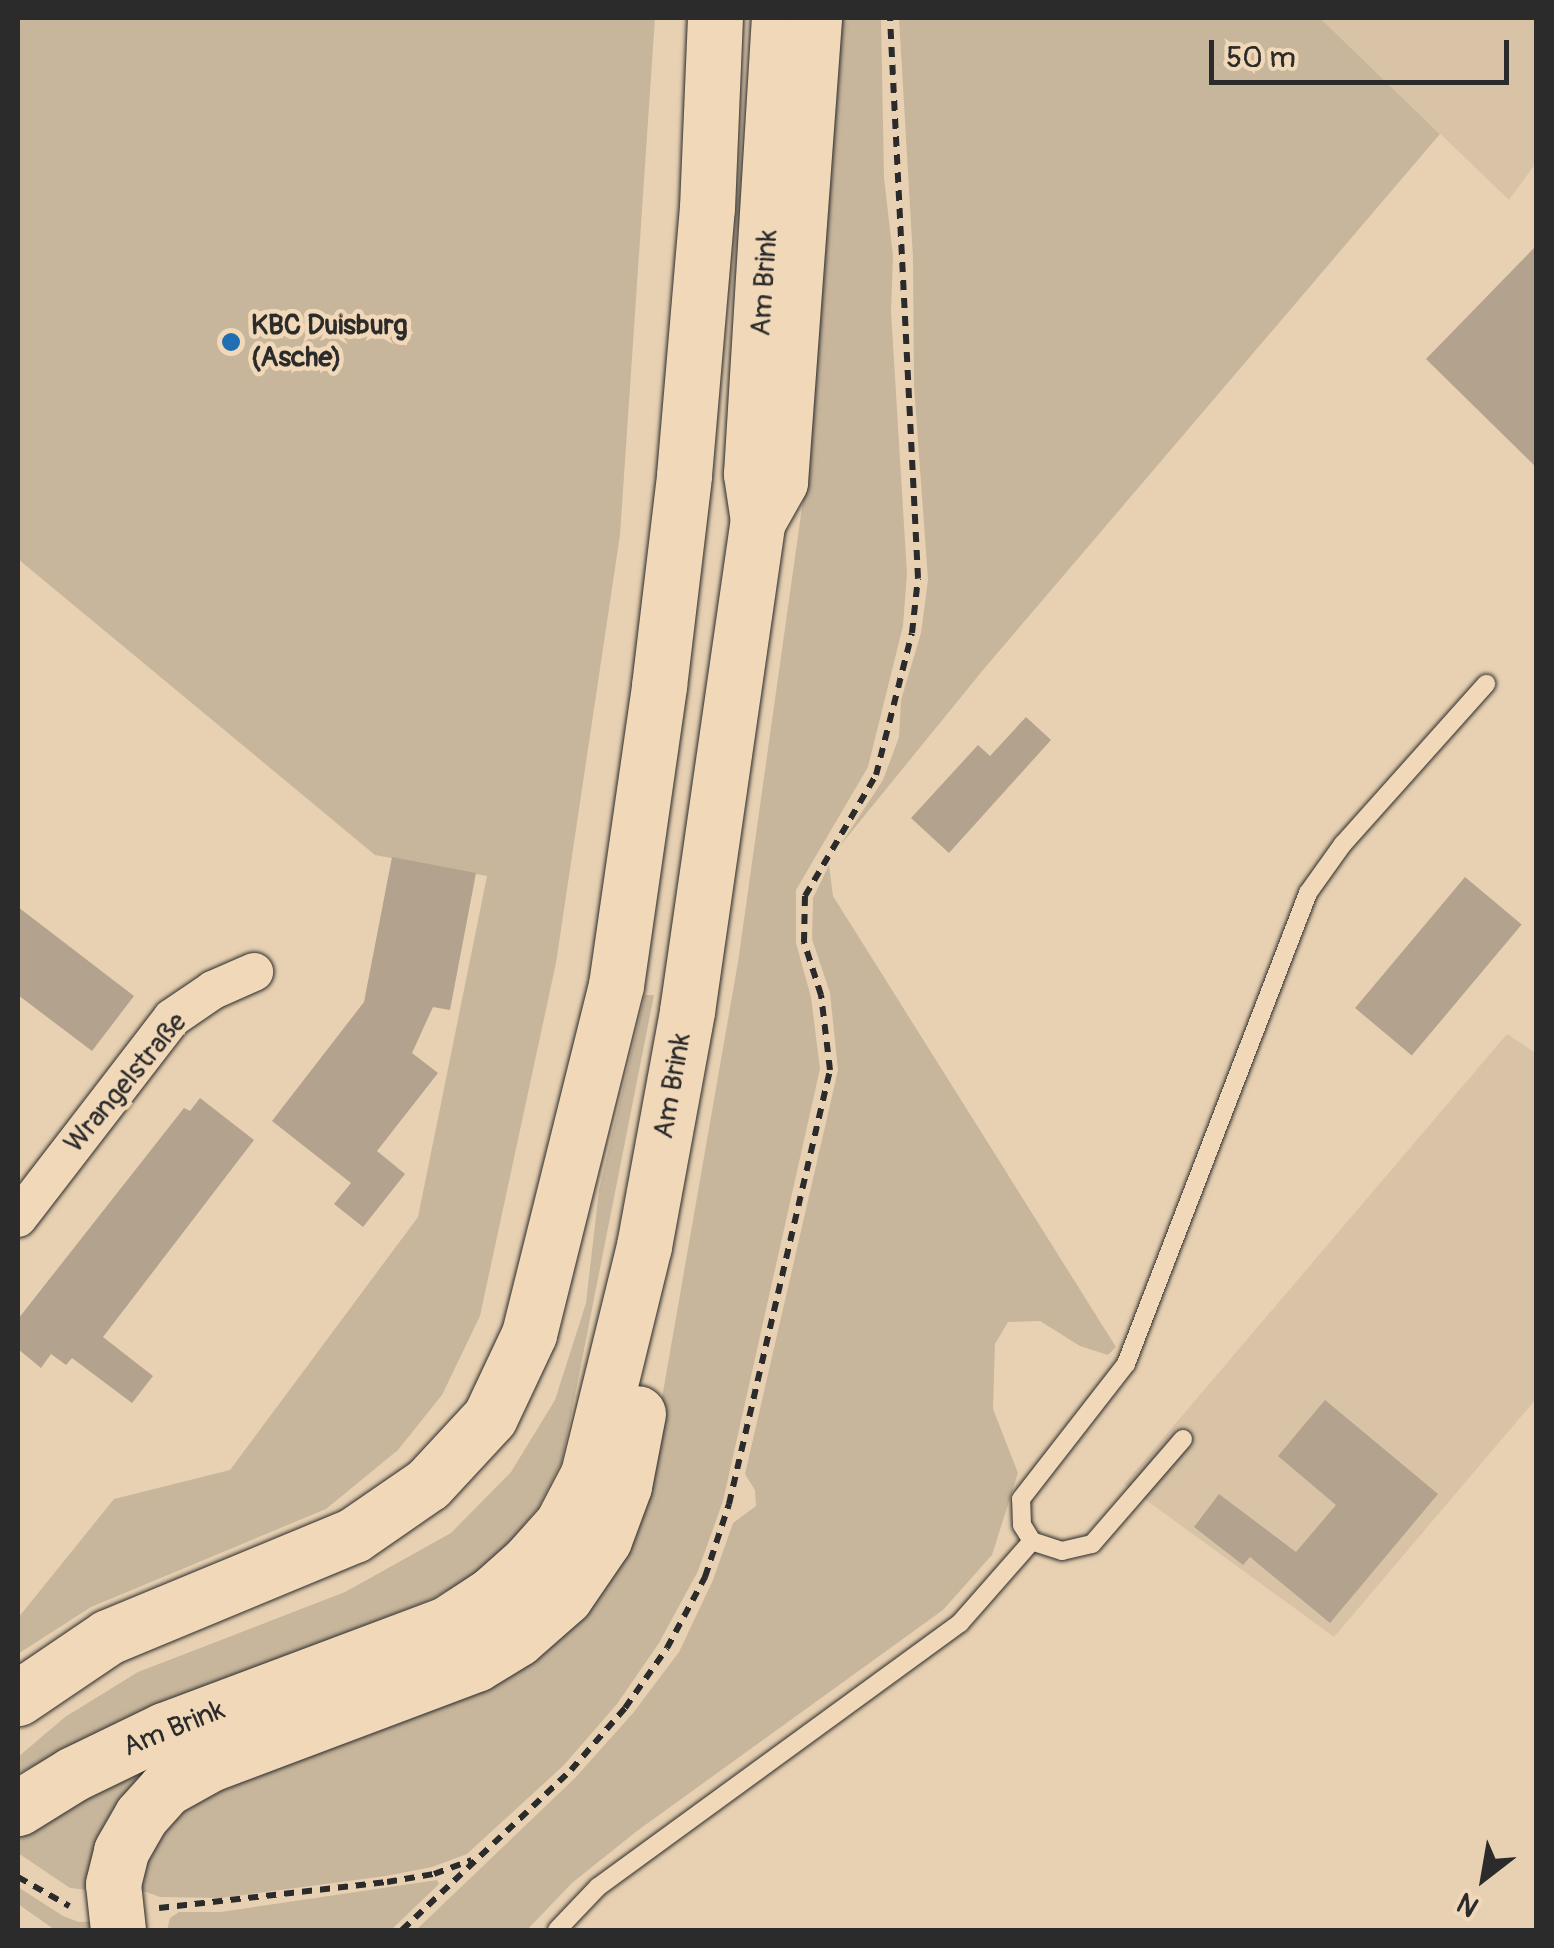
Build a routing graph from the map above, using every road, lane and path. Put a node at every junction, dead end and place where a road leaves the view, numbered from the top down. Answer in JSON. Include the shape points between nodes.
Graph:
{"nodes":[{"id":1,"x":715,"y":18,"type":"edge"},
{"id":2,"x":779,"y":18,"type":"edge"},
{"id":3,"x":814,"y":18,"type":"edge"},
{"id":4,"x":890,"y":18,"type":"edge"},
{"id":5,"x":758,"y":521,"type":"junction"},
{"id":6,"x":1486,"y":684,"type":"dead end"},
{"id":7,"x":254,"y":972,"type":"dead end"},
{"id":8,"x":18,"y":1218,"type":"edge"},
{"id":9,"x":644,"y":1246,"type":"junction"},
{"id":10,"x":1184,"y":1438,"type":"dead end"},
{"id":11,"x":1032,"y":1540,"type":"junction"},
{"id":12,"x":18,"y":1698,"type":"edge"},
{"id":13,"x":18,"y":1808,"type":"edge"},
{"id":14,"x":477,"y":1858,"type":"junction"},
{"id":15,"x":135,"y":1920,"type":"edge"},
{"id":16,"x":402,"y":1930,"type":"edge"},
{"id":17,"x":557,"y":1930,"type":"edge"}],
"edges":[{"from":1,"to":12,"type":"highway","via":[[704,246],[656,705],[616,985],[530,1334],[490,1417],[428,1484],[354,1535],[108,1637]]},
{"from":2,"to":5,"type":"highway","name":"Am Brink","via":[[751,474]]},
{"from":3,"to":5,"type":"highway","via":[[780,482]]},
{"from":4,"to":14,"type":"path","via":[[918,578],[912,632],[876,775],[804,896],[804,942],[821,995],[830,1070],[816,1142],[729,1504],[705,1577],[625,1708],[571,1770]]},
{"from":5,"to":9,"type":"highway","name":"Am Brink","via":[[687,1010]]},
{"from":6,"to":11,"type":"lane","via":[[1343,844],[1308,893],[1126,1364],[1022,1499],[1022,1526]]},
{"from":7,"to":8,"type":"street","name":"Wrangelstraße","via":[[172,1018]]},
{"from":9,"to":13,"type":"highway","name":"Am Brink","via":[[588,1474],[562,1524],[491,1595],[405,1643],[134,1744]]},
{"from":9,"to":15,"type":"highway","via":[[642,1395],[624,1486],[604,1540],[565,1597],[518,1639],[476,1664],[210,1764],[165,1790],[140,1816],[113,1884]]},
{"from":10,"to":11,"type":"lane","via":[[1092,1544],[1062,1551]]},
{"from":11,"to":17,"type":"lane","via":[[960,1623],[598,1887]]},
{"from":14,"to":15,"type":"path","via":[[434,1874]]},
{"from":14,"to":16,"type":"path"}]}
